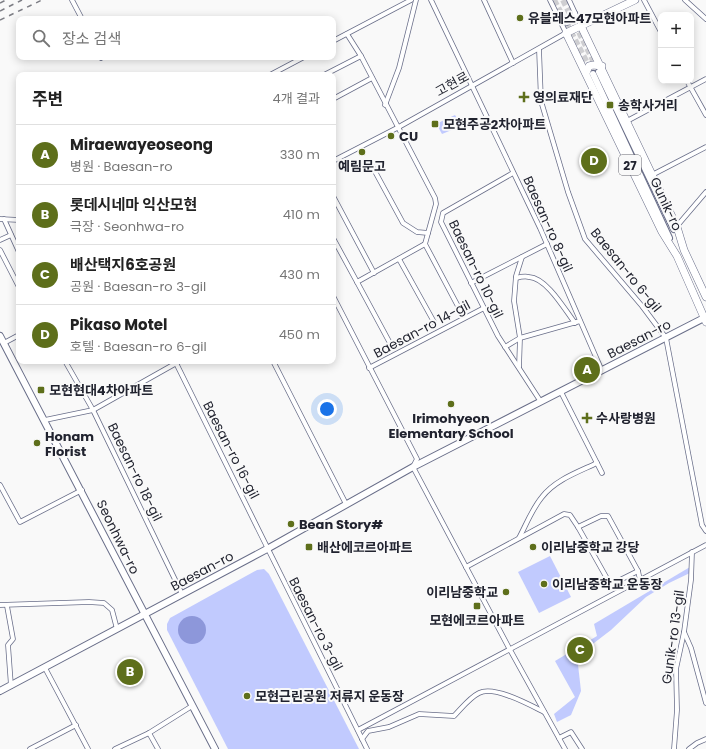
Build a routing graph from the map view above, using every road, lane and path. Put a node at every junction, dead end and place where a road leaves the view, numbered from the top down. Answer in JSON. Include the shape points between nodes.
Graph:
{"nodes":[{"id":1,"x":72,"y":0,"type":"edge"},
{"id":2,"x":411,"y":0,"type":"edge"},
{"id":3,"x":416,"y":0,"type":"edge"},
{"id":4,"x":431,"y":0,"type":"edge"},
{"id":5,"x":484,"y":0,"type":"edge"},
{"id":6,"x":550,"y":0,"type":"edge"},
{"id":7,"x":569,"y":0,"type":"edge"},
{"id":8,"x":635,"y":0,"type":"edge"},
{"id":9,"x":644,"y":0,"type":"edge"},
{"id":10,"x":685,"y":0,"type":"edge"},
{"id":11,"x":575,"y":12,"type":"junction"},
{"id":12,"x":80,"y":16,"type":"edge"},
{"id":13,"x":706,"y":19,"type":"edge"},
{"id":14,"x":560,"y":21,"type":"junction"},
{"id":15,"x":582,"y":26,"type":"junction"},
{"id":16,"x":658,"y":26,"type":"edge"},
{"id":17,"x":566,"y":33,"type":"junction"},
{"id":18,"x":347,"y":34,"type":"junction"},
{"id":19,"x":336,"y":40,"type":"edge"},
{"id":20,"x":539,"y":49,"type":"junction"},
{"id":21,"x":361,"y":56,"type":"junction"},
{"id":22,"x":299,"y":60,"type":"edge"},
{"id":23,"x":513,"y":63,"type":"junction"},
{"id":24,"x":595,"y":71,"type":"junction"},
{"id":25,"x":277,"y":72,"type":"edge"},
{"id":26,"x":330,"y":72,"type":"edge"},
{"id":27,"x":372,"y":78,"type":"junction"},
{"id":28,"x":706,"y":79,"type":"edge"},
{"id":29,"x":688,"y":84,"type":"edge"},
{"id":30,"x":472,"y":86,"type":"junction"},
{"id":31,"x":690,"y":87,"type":"junction"},
{"id":32,"x":336,"y":97,"type":"edge"},
{"id":33,"x":385,"y":105,"type":"junction"},
{"id":34,"x":706,"y":116,"type":"edge"},
{"id":35,"x":627,"y":121,"type":"junction"},
{"id":36,"x":397,"y":128,"type":"junction"},
{"id":37,"x":706,"y":147,"type":"edge"},
{"id":38,"x":336,"y":159,"type":"edge"},
{"id":39,"x":372,"y":166,"type":"dead end"},
{"id":40,"x":514,"y":173,"type":"junction"},
{"id":41,"x":652,"y":175,"type":"junction"},
{"id":42,"x":706,"y":192,"type":"edge"},
{"id":43,"x":336,"y":202,"type":"edge"},
{"id":44,"x":2,"y":219,"type":"edge"},
{"id":45,"x":16,"y":220,"type":"edge"},
{"id":46,"x":676,"y":227,"type":"junction"},
{"id":47,"x":428,"y":234,"type":"junction"},
{"id":48,"x":11,"y":235,"type":"junction"},
{"id":49,"x":0,"y":240,"type":"edge"},
{"id":50,"x":336,"y":244,"type":"edge"},
{"id":51,"x":425,"y":244,"type":"junction"},
{"id":52,"x":547,"y":244,"type":"junction"},
{"id":53,"x":16,"y":246,"type":"edge"},
{"id":54,"x":0,"y":250,"type":"edge"},
{"id":55,"x":684,"y":250,"type":"junction"},
{"id":56,"x":522,"y":257,"type":"junction"},
{"id":57,"x":399,"y":258,"type":"junction"},
{"id":58,"x":374,"y":272,"type":"junction"},
{"id":59,"x":516,"y":278,"type":"junction"},
{"id":60,"x":16,"y":281,"type":"edge"},
{"id":61,"x":357,"y":282,"type":"junction"},
{"id":62,"x":471,"y":283,"type":"junction"},
{"id":63,"x":706,"y":297,"type":"edge"},
{"id":64,"x":336,"y":302,"type":"edge"},
{"id":65,"x":484,"y":308,"type":"junction"},
{"id":66,"x":460,"y":310,"type":"dead end"},
{"id":67,"x":706,"y":319,"type":"edge"},
{"id":68,"x":580,"y":321,"type":"junction"},
{"id":69,"x":434,"y":322,"type":"dead end"},
{"id":70,"x":575,"y":323,"type":"junction"},
{"id":71,"x":0,"y":336,"type":"edge"},
{"id":72,"x":16,"y":336,"type":"edge"},
{"id":73,"x":520,"y":338,"type":"junction"},
{"id":74,"x":666,"y":338,"type":"junction"},
{"id":75,"x":4,"y":343,"type":"junction"},
{"id":76,"x":390,"y":345,"type":"dead end"},
{"id":77,"x":505,"y":347,"type":"junction"},
{"id":78,"x":67,"y":364,"type":"edge"},
{"id":79,"x":174,"y":364,"type":"edge"},
{"id":80,"x":178,"y":364,"type":"edge"},
{"id":81,"x":275,"y":364,"type":"edge"},
{"id":82,"x":369,"y":368,"type":"junction"},
{"id":83,"x":519,"y":368,"type":"junction"},
{"id":84,"x":602,"y":371,"type":"junction"},
{"id":85,"x":561,"y":392,"type":"junction"},
{"id":86,"x":541,"y":402,"type":"junction"},
{"id":87,"x":94,"y":410,"type":"junction"},
{"id":88,"x":45,"y":420,"type":"junction"},
{"id":89,"x":597,"y":463,"type":"junction"},
{"id":90,"x":413,"y":467,"type":"junction"},
{"id":91,"x":602,"y":474,"type":"dead end"},
{"id":92,"x":0,"y":485,"type":"edge"},
{"id":93,"x":82,"y":490,"type":"junction"},
{"id":94,"x":346,"y":504,"type":"junction"},
{"id":95,"x":578,"y":527,"type":"junction"},
{"id":96,"x":706,"y":531,"type":"edge"},
{"id":97,"x":519,"y":539,"type":"junction"},
{"id":98,"x":706,"y":545,"type":"edge"},
{"id":99,"x":267,"y":548,"type":"junction"},
{"id":100,"x":692,"y":552,"type":"junction"},
{"id":101,"x":466,"y":567,"type":"junction"},
{"id":102,"x":638,"y":570,"type":"junction"},
{"id":103,"x":640,"y":580,"type":"junction"},
{"id":104,"x":182,"y":594,"type":"junction"},
{"id":105,"x":0,"y":605,"type":"edge"},
{"id":106,"x":7,"y":606,"type":"junction"},
{"id":107,"x":144,"y":615,"type":"junction"},
{"id":108,"x":117,"y":630,"type":"junction"},
{"id":109,"x":684,"y":632,"type":"junction"},
{"id":110,"x":509,"y":648,"type":"junction"},
{"id":111,"x":45,"y":668,"type":"junction"},
{"id":112,"x":11,"y":686,"type":"junction"},
{"id":113,"x":0,"y":691,"type":"edge"},
{"id":114,"x":706,"y":703,"type":"edge"},
{"id":115,"x":192,"y":706,"type":"junction"},
{"id":116,"x":544,"y":712,"type":"junction"},
{"id":117,"x":76,"y":725,"type":"junction"},
{"id":118,"x":358,"y":730,"type":"junction"},
{"id":119,"x":149,"y":733,"type":"junction"},
{"id":120,"x":559,"y":738,"type":"junction"},
{"id":121,"x":706,"y":739,"type":"edge"},
{"id":122,"x":362,"y":740,"type":"junction"},
{"id":123,"x":30,"y":749,"type":"edge"},
{"id":124,"x":88,"y":749,"type":"edge"},
{"id":125,"x":115,"y":749,"type":"edge"},
{"id":126,"x":158,"y":749,"type":"edge"},
{"id":127,"x":215,"y":749,"type":"edge"},
{"id":128,"x":367,"y":749,"type":"edge"},
{"id":129,"x":565,"y":749,"type":"edge"},
{"id":130,"x":582,"y":749,"type":"edge"},
{"id":131,"x":674,"y":749,"type":"edge"},
{"id":132,"x":689,"y":749,"type":"edge"}],
"edges":[{"from":1,"to":12,"type":"street"},
{"from":2,"to":18,"type":"street"},
{"from":3,"to":33,"type":"street","via":[[399,68]]},
{"from":4,"to":30,"type":"street","name":"Baesan-ro 8-gil"},
{"from":5,"to":23,"type":"street"},
{"from":6,"to":14,"type":"street"},
{"from":7,"to":11,"type":"street"},
{"from":8,"to":15,"type":"main road","name":"고현로"},
{"from":9,"to":16,"type":"street"},
{"from":10,"to":13,"type":"street"},
{"from":11,"to":14,"type":"street","via":[[572,21]]},
{"from":11,"to":15,"type":"street"},
{"from":14,"to":17,"type":"street"},
{"from":15,"to":17,"type":"main road","name":"고현로"},
{"from":15,"to":24,"type":"main road","number":"27"},
{"from":17,"to":20,"type":"street","name":"고현로"},
{"from":17,"to":24,"type":"main road","number":"27"},
{"from":18,"to":19,"type":"street"},
{"from":18,"to":21,"type":"street"},
{"from":20,"to":23,"type":"street","name":"고현로"},
{"from":20,"to":74,"type":"street","name":"Baesan-ro 6-gil","via":[[541,100],[568,192],[585,239]]},
{"from":21,"to":26,"type":"street"},
{"from":21,"to":27,"type":"street"},
{"from":22,"to":25,"type":"street"},
{"from":23,"to":30,"type":"street","name":"고현로"},
{"from":24,"to":35,"type":"main road","number":"27"},
{"from":24,"to":55,"type":"street","name":"Gunik-ro"},
{"from":24,"to":67,"type":"main road","number":"27","via":[[662,232],[677,256]]},
{"from":27,"to":32,"type":"street"},
{"from":27,"to":33,"type":"street"},
{"from":28,"to":31,"type":"street"},
{"from":29,"to":31,"type":"street"},
{"from":30,"to":36,"type":"street","name":"고현로"},
{"from":30,"to":40,"type":"street","name":"Baesan-ro 8-gil"},
{"from":31,"to":34,"type":"street"},
{"from":31,"to":35,"type":"street"},
{"from":33,"to":36,"type":"street"},
{"from":35,"to":41,"type":"main road","number":"27"},
{"from":36,"to":38,"type":"street","name":"고현로"},
{"from":36,"to":47,"type":"street","via":[[435,198],[436,204]]},
{"from":37,"to":41,"type":"street"},
{"from":39,"to":47,"type":"street","via":[[403,224],[417,232]]},
{"from":40,"to":52,"type":"street","name":"Baesan-ro 8-gil"},
{"from":40,"to":62,"type":"street","name":"Baesan-ro 10-gil","via":[[443,213],[441,222]]},
{"from":41,"to":46,"type":"main road","number":"27"},
{"from":42,"to":46,"type":"street","name":"Gunik-ro"},
{"from":43,"to":58,"type":"street"},
{"from":44,"to":45,"type":"street"},
{"from":44,"to":48,"type":"street"},
{"from":46,"to":55,"type":"main road","number":"27"},
{"from":47,"to":51,"type":"street"},
{"from":48,"to":49,"type":"street"},
{"from":48,"to":53,"type":"street"},
{"from":50,"to":61,"type":"street"},
{"from":51,"to":57,"type":"street"},
{"from":51,"to":66,"type":"street"},
{"from":52,"to":56,"type":"street"},
{"from":52,"to":68,"type":"street","name":"Baesan-ro 8-gil"},
{"from":54,"to":60,"type":"street"},
{"from":55,"to":63,"type":"main road","name":"Gunik-ro","number":"27"},
{"from":56,"to":59,"type":"street"},
{"from":56,"to":62,"type":"street"},
{"from":57,"to":58,"type":"street"},
{"from":57,"to":69,"type":"street"},
{"from":58,"to":61,"type":"street"},
{"from":59,"to":70,"type":"street","via":[[532,277],[556,295]]},
{"from":59,"to":73,"type":"street","via":[[514,301]]},
{"from":61,"to":76,"type":"street"},
{"from":62,"to":65,"type":"street","name":"Baesan-ro 10-gil"},
{"from":64,"to":82,"type":"street","name":"Baesan-ro 14-gil"},
{"from":65,"to":77,"type":"street","name":"Baesan-ro 10-gil"},
{"from":65,"to":82,"type":"street","name":"Baesan-ro 14-gil"},
{"from":67,"to":74,"type":"street","name":"Baesan-ro"},
{"from":68,"to":70,"type":"street"},
{"from":68,"to":84,"type":"street","name":"Baesan-ro 8-gil"},
{"from":70,"to":73,"type":"street"},
{"from":71,"to":75,"type":"street","name":"Seonhwa-ro"},
{"from":72,"to":75,"type":"street"},
{"from":73,"to":77,"type":"street"},
{"from":73,"to":83,"type":"street"},
{"from":74,"to":84,"type":"street","name":"Baesan-ro"},
{"from":74,"to":96,"type":"street","via":[[702,525]]},
{"from":75,"to":88,"type":"street","name":"Seonhwa-ro"},
{"from":77,"to":83,"type":"street","name":"Baesan-ro 10-gil"},
{"from":78,"to":87,"type":"street","name":"Baesan-ro 18-gil"},
{"from":79,"to":87,"type":"street"},
{"from":80,"to":99,"type":"street","name":"Baesan-ro 16-gil"},
{"from":81,"to":94,"type":"street"},
{"from":82,"to":90,"type":"street","name":"Baesan-ro 14-gil","via":[[417,459]]},
{"from":83,"to":86,"type":"street","name":"Baesan-ro 10-gil"},
{"from":84,"to":85,"type":"street","name":"Baesan-ro"},
{"from":85,"to":86,"type":"street","name":"Baesan-ro"},
{"from":85,"to":89,"type":"street"},
{"from":86,"to":90,"type":"street","name":"Baesan-ro"},
{"from":87,"to":88,"type":"street"},
{"from":87,"to":104,"type":"street","name":"Baesan-ro 18-gil"},
{"from":88,"to":93,"type":"street","name":"Seonhwa-ro"},
{"from":89,"to":91,"type":"street"},
{"from":89,"to":97,"type":"street","via":[[548,490],[535,507]]},
{"from":90,"to":94,"type":"street","name":"Baesan-ro"},
{"from":90,"to":101,"type":"street"},
{"from":92,"to":93,"type":"street","via":[[20,522]]},
{"from":93,"to":107,"type":"street","name":"Seonhwa-ro"},
{"from":94,"to":99,"type":"street","name":"Baesan-ro"},
{"from":95,"to":97,"type":"street","via":[[570,515],[564,514]]},
{"from":95,"to":102,"type":"street","via":[[601,516],[608,516]]},
{"from":95,"to":102,"type":"street","via":[[609,582],[612,584]]},
{"from":97,"to":101,"type":"street"},
{"from":98,"to":100,"type":"street"},
{"from":99,"to":104,"type":"street","name":"Baesan-ro"},
{"from":99,"to":118,"type":"street","name":"Baesan-ro 3-gil"},
{"from":100,"to":103,"type":"street"},
{"from":100,"to":109,"type":"street","name":"Gunik-ro 13-gil"},
{"from":101,"to":110,"type":"street"},
{"from":102,"to":103,"type":"street"},
{"from":103,"to":110,"type":"street"},
{"from":104,"to":107,"type":"street","name":"Baesan-ro"},
{"from":105,"to":106,"type":"street"},
{"from":106,"to":108,"type":"street","via":[[67,602],[104,603],[112,610]]},
{"from":106,"to":112,"type":"street","via":[[13,639],[8,645]]},
{"from":107,"to":108,"type":"street","name":"Baesan-ro"},
{"from":107,"to":115,"type":"street","name":"Seonhwa-ro"},
{"from":108,"to":111,"type":"street","name":"Baesan-ro"},
{"from":109,"to":114,"type":"street"},
{"from":109,"to":131,"type":"street","name":"Gunik-ro 13-gil","via":[[676,669]]},
{"from":110,"to":116,"type":"street"},
{"from":110,"to":118,"type":"street"},
{"from":111,"to":112,"type":"street","name":"Baesan-ro"},
{"from":111,"to":117,"type":"street"},
{"from":112,"to":113,"type":"street","name":"Baesan-ro"},
{"from":115,"to":119,"type":"street"},
{"from":115,"to":127,"type":"street","name":"Seonhwa-ro"},
{"from":116,"to":120,"type":"street"},
{"from":116,"to":122,"type":"street","via":[[517,698],[481,692],[469,699],[454,716],[418,714],[389,727],[368,731]]},
{"from":117,"to":123,"type":"street"},
{"from":117,"to":124,"type":"street"},
{"from":118,"to":122,"type":"street","name":"Baesan-ro 3-gil"},
{"from":119,"to":125,"type":"street"},
{"from":119,"to":126,"type":"street"},
{"from":120,"to":129,"type":"street"},
{"from":120,"to":130,"type":"street","via":[[571,732]]},
{"from":121,"to":132,"type":"street"},
{"from":122,"to":128,"type":"street","name":"Baesan-ro 3-gil"}]}
